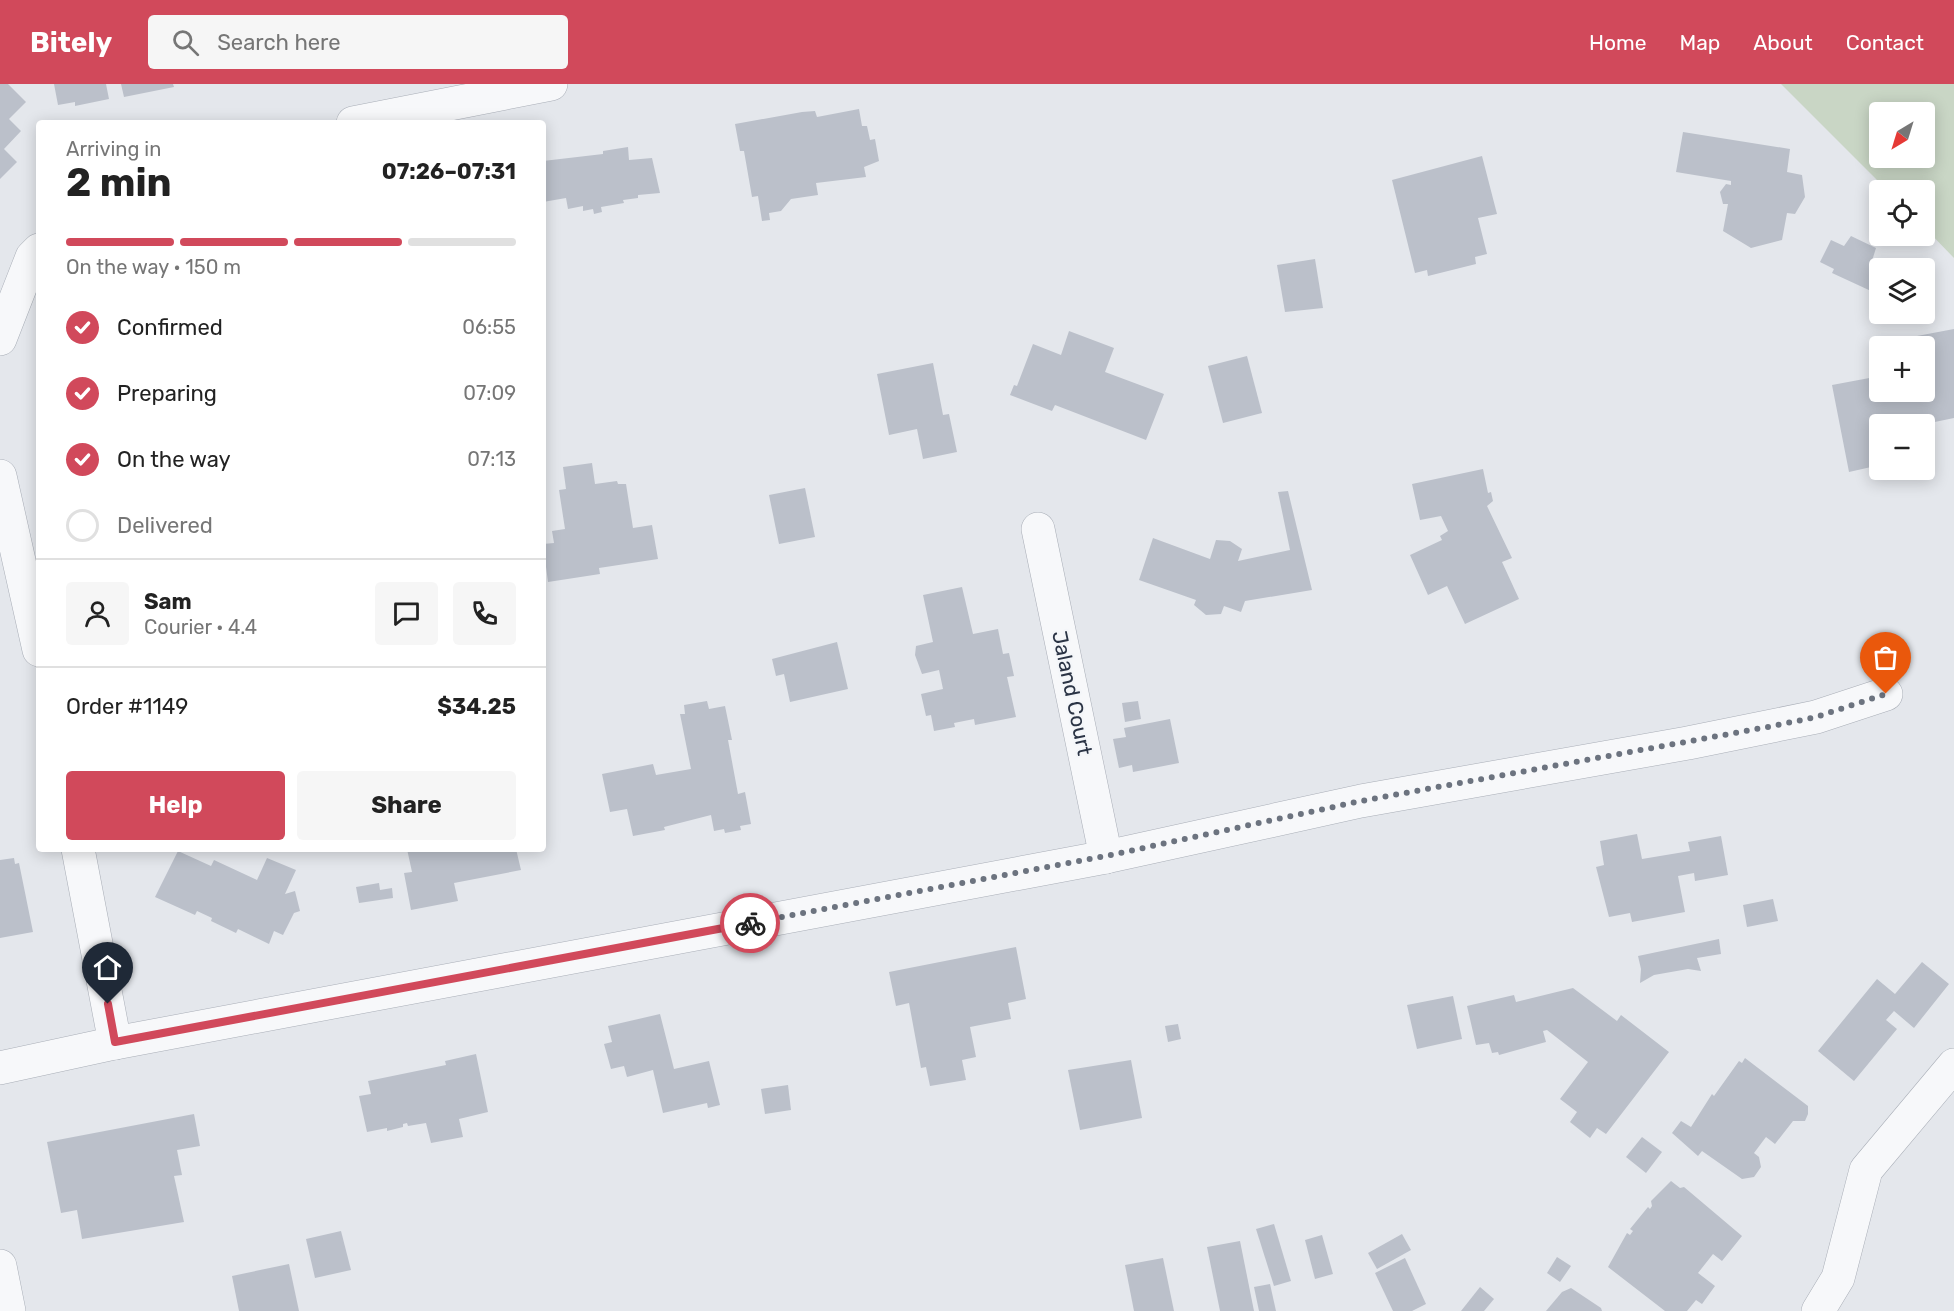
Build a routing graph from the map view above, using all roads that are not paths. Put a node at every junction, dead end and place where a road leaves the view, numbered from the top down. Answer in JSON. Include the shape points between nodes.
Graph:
{"nodes":[{"id":1,"x":551,"y":84,"type":"edge"},
{"id":2,"x":368,"y":120,"type":"edge"},
{"id":3,"x":36,"y":253,"type":"edge"},
{"id":4,"x":0,"y":339,"type":"edge"},
{"id":5,"x":0,"y":476,"type":"edge"},
{"id":6,"x":1038,"y":529,"type":"dead end"},
{"id":7,"x":36,"y":615,"type":"edge"},
{"id":8,"x":1886,"y":694,"type":"dead end"},
{"id":9,"x":79,"y":852,"type":"edge"},
{"id":10,"x":1106,"y":856,"type":"junction"},
{"id":11,"x":115,"y":1042,"type":"junction"},
{"id":12,"x":1954,"y":1065,"type":"edge"},
{"id":13,"x":0,"y":1068,"type":"edge"},
{"id":14,"x":0,"y":1266,"type":"edge"},
{"id":15,"x":9,"y":1311,"type":"edge"},
{"id":16,"x":1818,"y":1311,"type":"edge"}],
"edges":[{"from":1,"to":2,"type":"street"},
{"from":3,"to":4,"type":"street"},
{"from":5,"to":7,"type":"street"},
{"from":6,"to":10,"type":"street","name":"Jaland Court"},
{"from":8,"to":10,"type":"street","via":[[1816,717],[1361,801]]},
{"from":9,"to":11,"type":"street"},
{"from":10,"to":11,"type":"street"},
{"from":11,"to":13,"type":"street"},
{"from":12,"to":16,"type":"street","via":[[1866,1170],[1838,1278]]},
{"from":14,"to":15,"type":"street"}]}
